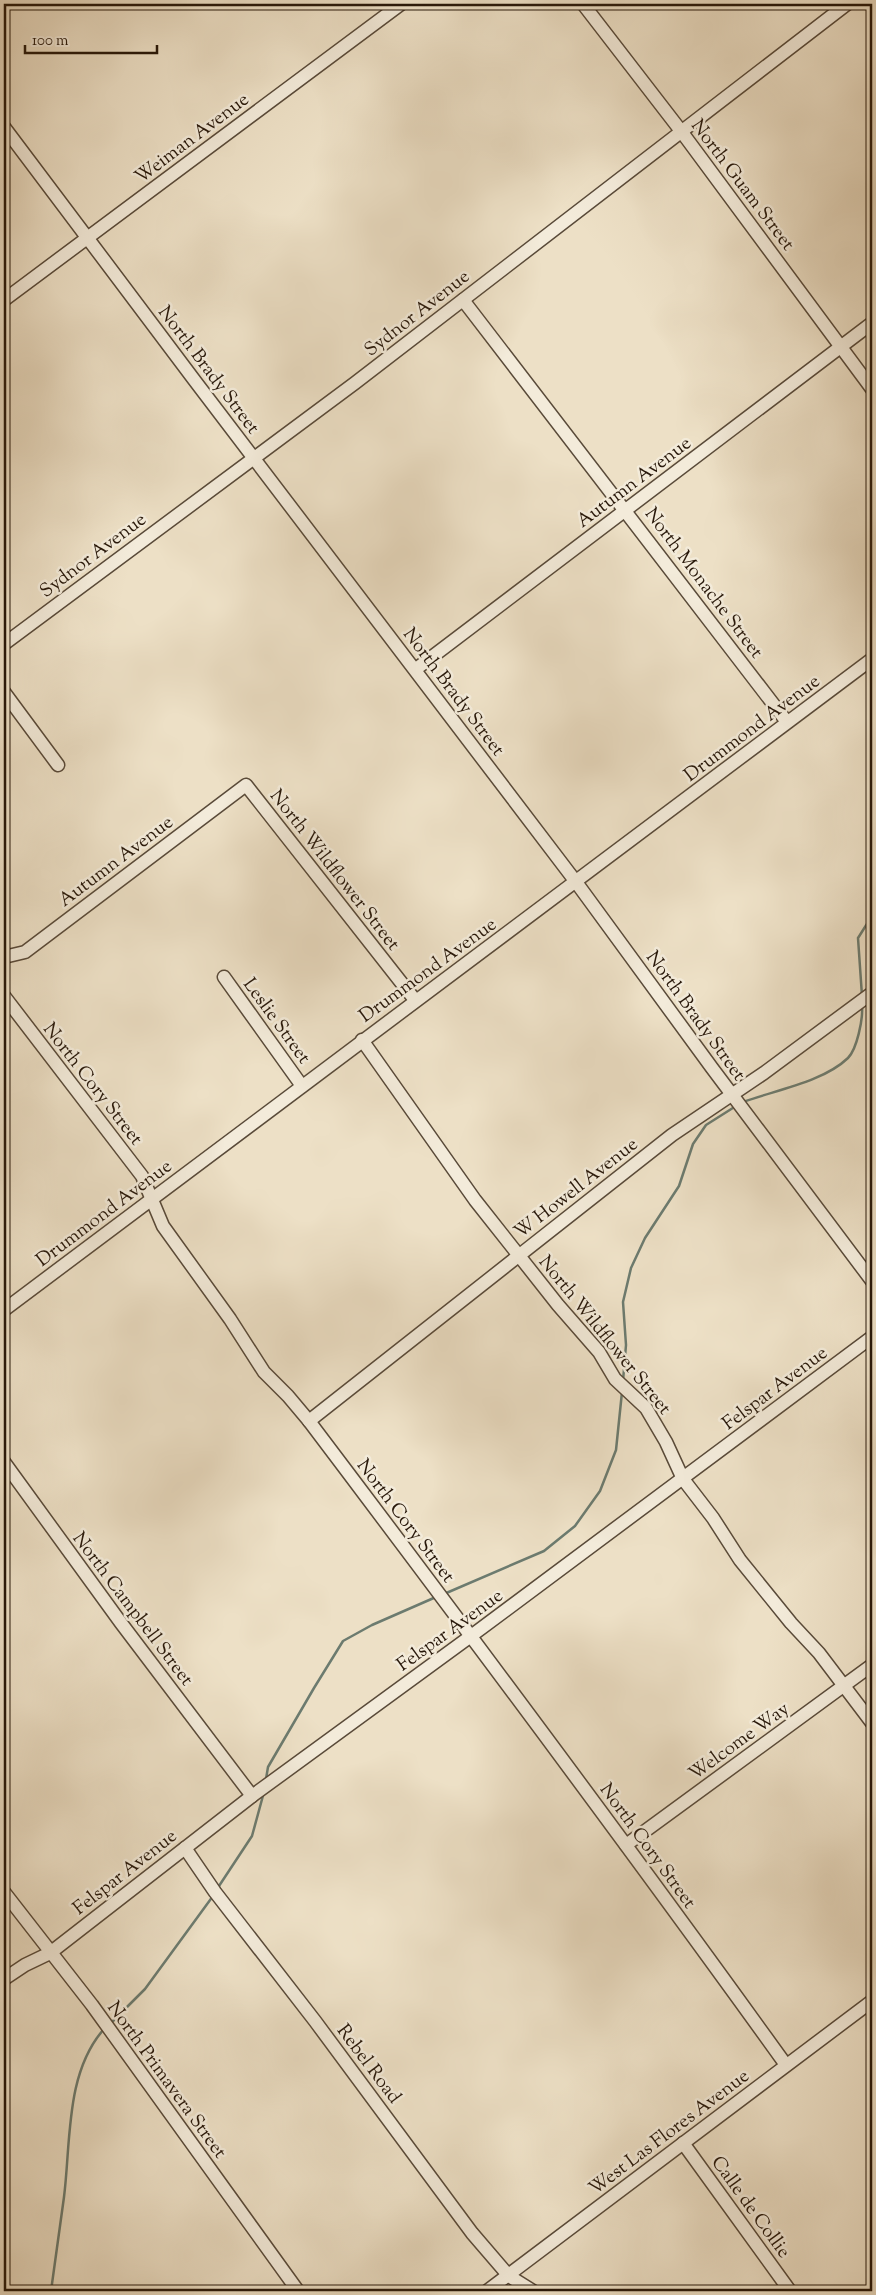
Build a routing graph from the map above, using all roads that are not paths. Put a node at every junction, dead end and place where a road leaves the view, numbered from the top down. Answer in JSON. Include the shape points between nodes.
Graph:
{"nodes":[{"id":1,"x":402,"y":4,"type":"edge"},
{"id":2,"x":583,"y":4,"type":"edge"},
{"id":3,"x":847,"y":4,"type":"edge"},
{"id":4,"x":4,"y":127,"type":"edge"},
{"id":5,"x":681,"y":131,"type":"junction"},
{"id":6,"x":88,"y":238,"type":"junction"},
{"id":7,"x":4,"y":300,"type":"edge"},
{"id":8,"x":463,"y":300,"type":"junction"},
{"id":9,"x":872,"y":324,"type":"edge"},
{"id":10,"x":841,"y":347,"type":"junction"},
{"id":11,"x":872,"y":389,"type":"edge"},
{"id":12,"x":253,"y":457,"type":"junction"},
{"id":13,"x":626,"y":510,"type":"junction"},
{"id":14,"x":4,"y":644,"type":"edge"},
{"id":15,"x":872,"y":659,"type":"edge"},
{"id":16,"x":416,"y":669,"type":"junction"},
{"id":17,"x":4,"y":692,"type":"edge"},
{"id":18,"x":787,"y":722,"type":"junction"},
{"id":19,"x":58,"y":765,"type":"dead end"},
{"id":20,"x":246,"y":785,"type":"joint"},
{"id":21,"x":576,"y":882,"type":"junction"},
{"id":22,"x":4,"y":957,"type":"edge"},
{"id":23,"x":224,"y":977,"type":"dead end"},
{"id":24,"x":872,"y":993,"type":"edge"},
{"id":25,"x":4,"y":996,"type":"edge"},
{"id":26,"x":415,"y":1000,"type":"junction"},
{"id":27,"x":362,"y":1040,"type":"junction"},
{"id":28,"x":302,"y":1086,"type":"junction"},
{"id":29,"x":732,"y":1093,"type":"junction"},
{"id":30,"x":151,"y":1200,"type":"junction"},
{"id":31,"x":518,"y":1255,"type":"junction"},
{"id":32,"x":872,"y":1280,"type":"edge"},
{"id":33,"x":4,"y":1310,"type":"edge"},
{"id":34,"x":872,"y":1337,"type":"edge"},
{"id":35,"x":309,"y":1421,"type":"junction"},
{"id":36,"x":4,"y":1462,"type":"edge"},
{"id":37,"x":683,"y":1479,"type":"junction"},
{"id":38,"x":471,"y":1636,"type":"junction"},
{"id":39,"x":872,"y":1665,"type":"edge"},
{"id":40,"x":844,"y":1685,"type":"junction"},
{"id":41,"x":872,"y":1723,"type":"edge"},
{"id":42,"x":252,"y":1796,"type":"junction"},
{"id":43,"x":626,"y":1845,"type":"junction"},
{"id":44,"x":184,"y":1848,"type":"junction"},
{"id":45,"x":4,"y":1892,"type":"edge"},
{"id":46,"x":50,"y":1953,"type":"junction"},
{"id":47,"x":4,"y":1979,"type":"edge"},
{"id":48,"x":872,"y":2001,"type":"edge"},
{"id":49,"x":786,"y":2065,"type":"junction"},
{"id":50,"x":683,"y":2143,"type":"junction"},
{"id":51,"x":508,"y":2276,"type":"junction"},
{"id":52,"x":298,"y":2291,"type":"edge"},
{"id":53,"x":488,"y":2291,"type":"edge"},
{"id":54,"x":533,"y":2291,"type":"edge"},
{"id":55,"x":790,"y":2291,"type":"edge"}],
"edges":[{"from":1,"to":6,"type":"street","name":"Weiman Avenue"},
{"from":2,"to":5,"type":"street","name":"North Guam Street"},
{"from":3,"to":5,"type":"street","name":"Sydnor Avenue"},
{"from":4,"to":6,"type":"street","name":"North Brady Street"},
{"from":5,"to":8,"type":"street","name":"Sydnor Avenue"},
{"from":5,"to":10,"type":"street","name":"North Guam Street"},
{"from":6,"to":7,"type":"street","name":"Weiman Avenue"},
{"from":6,"to":12,"type":"street","name":"North Brady Street"},
{"from":8,"to":12,"type":"street","name":"Sydnor Avenue"},
{"from":8,"to":13,"type":"street","name":"North Monache Street"},
{"from":9,"to":10,"type":"street","name":"Autumn Avenue"},
{"from":10,"to":11,"type":"street","name":"North Guam Street"},
{"from":10,"to":13,"type":"street","name":"Autumn Avenue"},
{"from":12,"to":14,"type":"street","name":"Sydnor Avenue"},
{"from":12,"to":16,"type":"street","name":"North Brady Street"},
{"from":13,"to":16,"type":"street","name":"Autumn Avenue"},
{"from":13,"to":18,"type":"street","name":"North Monache Street"},
{"from":15,"to":18,"type":"street","name":"Drummond Avenue"},
{"from":16,"to":21,"type":"street","name":"North Brady Street"},
{"from":17,"to":19,"type":"street"},
{"from":18,"to":21,"type":"street","name":"Drummond Avenue"},
{"from":20,"to":22,"type":"street","name":"Autumn Avenue","via":[[24,952]]},
{"from":20,"to":26,"type":"street","name":"North Wildflower Street"},
{"from":21,"to":26,"type":"street","name":"Drummond Avenue"},
{"from":21,"to":29,"type":"street","name":"North Brady Street"},
{"from":23,"to":28,"type":"street","name":"Leslie Street"},
{"from":24,"to":29,"type":"street","name":"W Howell Avenue"},
{"from":25,"to":30,"type":"street","name":"North Cory Street","via":[[142,1176]]},
{"from":26,"to":27,"type":"street","name":"Drummond Avenue"},
{"from":27,"to":28,"type":"street","name":"Drummond Avenue"},
{"from":27,"to":31,"type":"street","name":"North Wildflower Street","via":[[475,1200]]},
{"from":28,"to":30,"type":"street","name":"Drummond Avenue"},
{"from":29,"to":31,"type":"street","name":"W Howell Avenue","via":[[672,1135]]},
{"from":29,"to":32,"type":"street","name":"North Brady Street"},
{"from":30,"to":33,"type":"street","name":"Drummond Avenue"},
{"from":30,"to":35,"type":"street","name":"North Cory Street","via":[[163,1226],[230,1318],[264,1372]]},
{"from":31,"to":35,"type":"street","name":"W Howell Avenue"},
{"from":31,"to":37,"type":"street","name":"North Wildflower Street","via":[[599,1352],[616,1379],[646,1408]]},
{"from":34,"to":37,"type":"street","name":"Felspar Avenue"},
{"from":35,"to":38,"type":"street","name":"North Cory Street"},
{"from":36,"to":42,"type":"street","name":"North Campbell Street"},
{"from":37,"to":38,"type":"street","name":"Felspar Avenue"},
{"from":37,"to":40,"type":"street","name":"North Wildflower Street","via":[[740,1560]]},
{"from":38,"to":42,"type":"street","name":"Felspar Avenue"},
{"from":38,"to":43,"type":"street","name":"North Cory Street"},
{"from":39,"to":40,"type":"street","name":"Welcome Way"},
{"from":40,"to":41,"type":"street","name":"North Wildflower Street"},
{"from":40,"to":43,"type":"street","name":"Welcome Way"},
{"from":42,"to":44,"type":"street","name":"Felspar Avenue"},
{"from":43,"to":49,"type":"street","name":"North Cory Street"},
{"from":44,"to":46,"type":"street","name":"Felspar Avenue"},
{"from":44,"to":51,"type":"street","name":"Rebel Road","via":[[472,2233]]},
{"from":45,"to":46,"type":"street","name":"North Primavera Street"},
{"from":46,"to":47,"type":"street","name":"Felspar Avenue"},
{"from":46,"to":52,"type":"street","name":"North Primavera Street","via":[[97,2012]]},
{"from":48,"to":49,"type":"street","name":"West Las Flores Avenue"},
{"from":49,"to":50,"type":"street","name":"West Las Flores Avenue"},
{"from":50,"to":51,"type":"street","name":"West Las Flores Avenue"},
{"from":50,"to":55,"type":"street","name":"Calle de Collie"},
{"from":51,"to":53,"type":"street","name":"West Las Flores Avenue"},
{"from":51,"to":54,"type":"street","name":"Rebel Road"}]}
